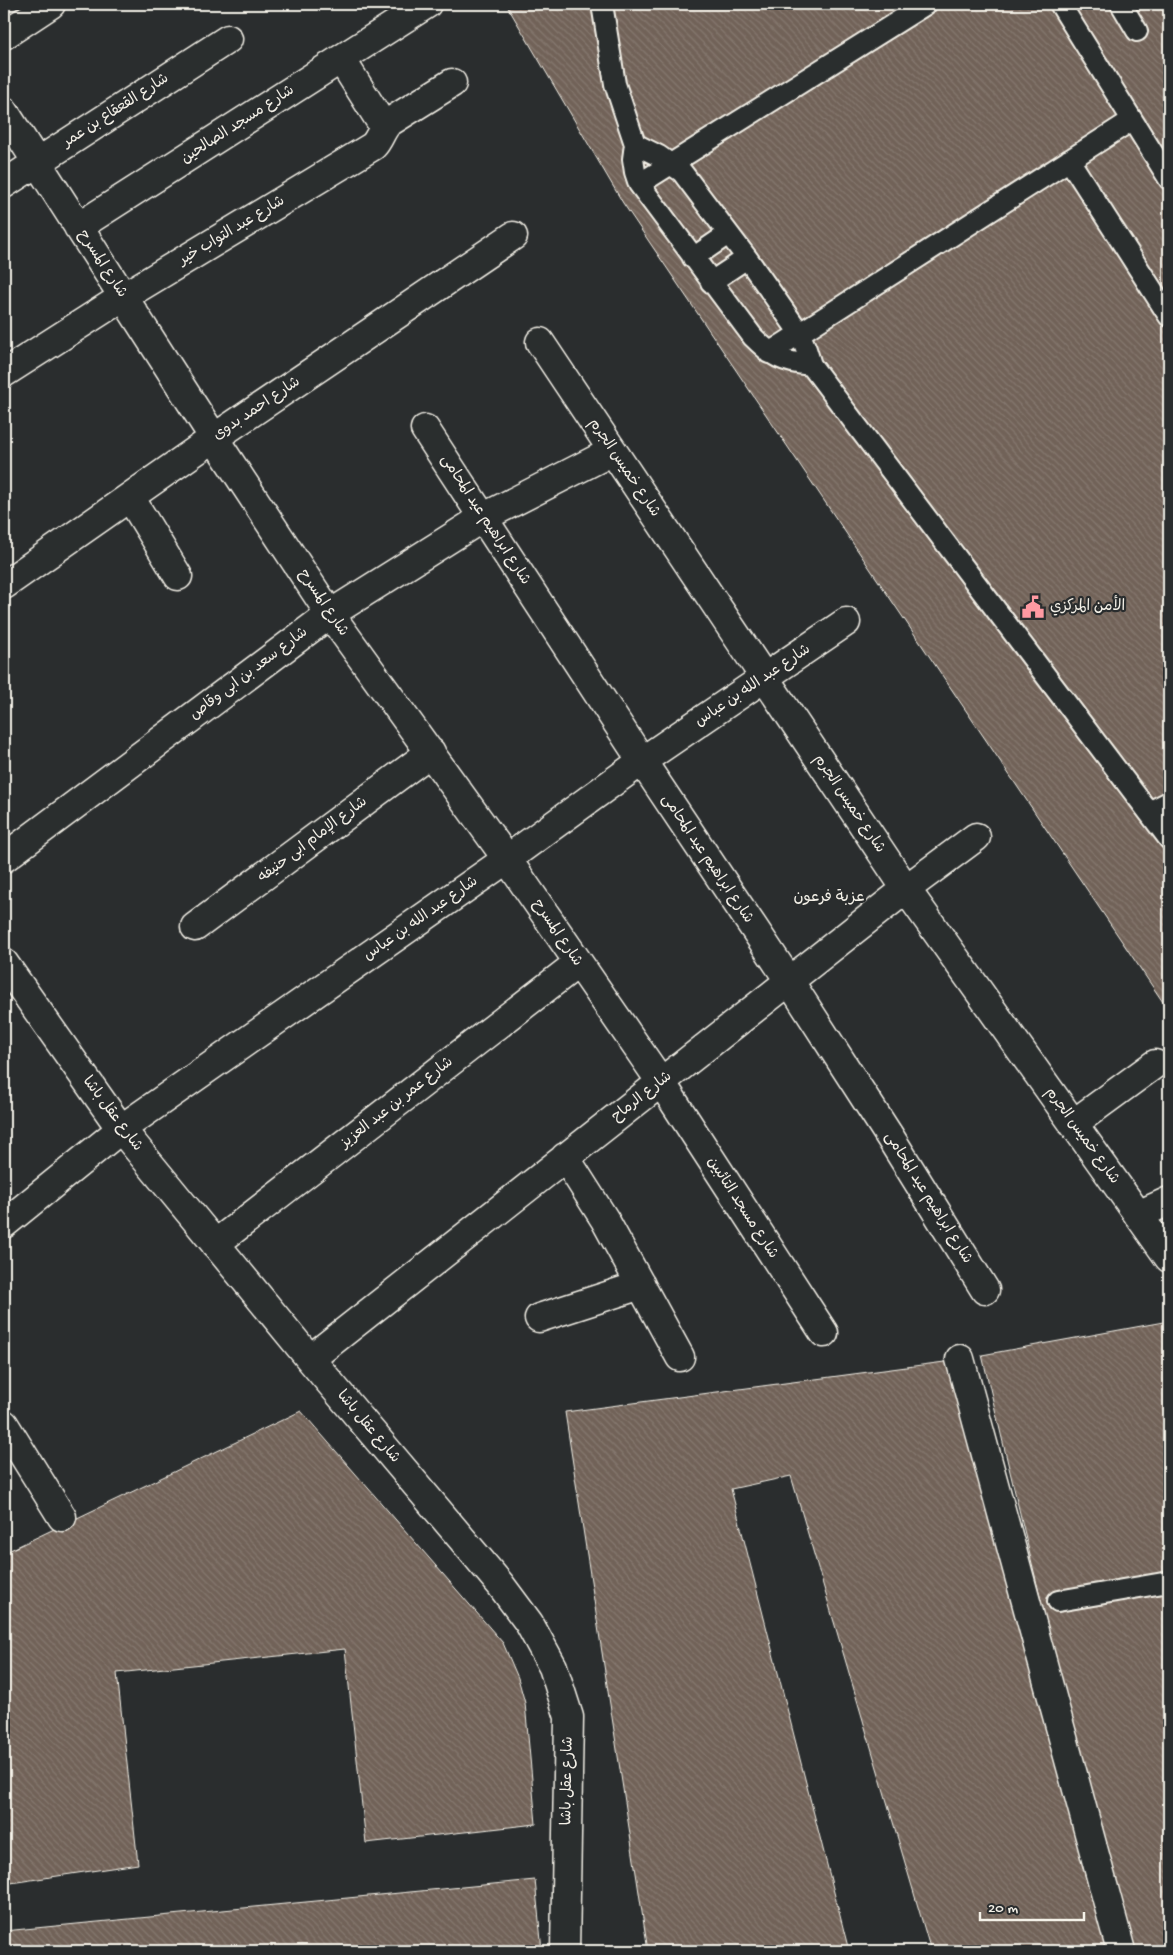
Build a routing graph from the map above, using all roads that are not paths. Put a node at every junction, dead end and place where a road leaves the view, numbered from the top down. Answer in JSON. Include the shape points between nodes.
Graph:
{"nodes":[{"id":1,"x":51,"y":4,"type":"edge"},
{"id":2,"x":427,"y":4,"type":"edge"},
{"id":3,"x":602,"y":4,"type":"edge"},
{"id":4,"x":926,"y":4,"type":"edge"},
{"id":5,"x":1060,"y":4,"type":"edge"},
{"id":6,"x":1121,"y":4,"type":"edge"},
{"id":7,"x":392,"y":13,"type":"edge"},
{"id":8,"x":1137,"y":31,"type":"dead end"},
{"id":9,"x":4,"y":35,"type":"edge"},
{"id":10,"x":228,"y":39,"type":"dead end"},
{"id":11,"x":341,"y":59,"type":"junction"},
{"id":12,"x":452,"y":83,"type":"dead end"},
{"id":13,"x":4,"y":111,"type":"edge"},
{"id":14,"x":1132,"y":120,"type":"junction"},
{"id":15,"x":384,"y":127,"type":"junction"},
{"id":16,"x":635,"y":144,"type":"junction"},
{"id":17,"x":1069,"y":160,"type":"junction"},
{"id":18,"x":36,"y":162,"type":"junction"},
{"id":19,"x":671,"y":164,"type":"junction"},
{"id":20,"x":1169,"y":179,"type":"edge"},
{"id":21,"x":4,"y":184,"type":"edge"},
{"id":22,"x":639,"y":184,"type":"junction"},
{"id":23,"x":78,"y":227,"type":"junction"},
{"id":24,"x":728,"y":234,"type":"junction"},
{"id":25,"x":513,"y":236,"type":"dead end"},
{"id":26,"x":693,"y":258,"type":"junction"},
{"id":27,"x":747,"y":258,"type":"junction"},
{"id":28,"x":711,"y":282,"type":"junction"},
{"id":29,"x":123,"y":297,"type":"junction"},
{"id":30,"x":1169,"y":316,"type":"edge"},
{"id":31,"x":799,"y":332,"type":"junction"},
{"id":32,"x":540,"y":342,"type":"dead end"},
{"id":33,"x":769,"y":353,"type":"junction"},
{"id":34,"x":811,"y":366,"type":"junction"},
{"id":35,"x":4,"y":373,"type":"edge"},
{"id":36,"x":426,"y":429,"type":"dead end"},
{"id":37,"x":214,"y":438,"type":"junction"},
{"id":38,"x":613,"y":451,"type":"junction"},
{"id":39,"x":130,"y":497,"type":"junction"},
{"id":40,"x":484,"y":518,"type":"junction"},
{"id":41,"x":178,"y":576,"type":"dead end"},
{"id":42,"x":4,"y":585,"type":"edge"},
{"id":43,"x":330,"y":614,"type":"junction"},
{"id":44,"x":846,"y":622,"type":"dead end"},
{"id":45,"x":765,"y":678,"type":"junction"},
{"id":46,"x":432,"y":752,"type":"junction"},
{"id":47,"x":642,"y":761,"type":"junction"},
{"id":48,"x":1169,"y":802,"type":"edge"},
{"id":49,"x":1150,"y":812,"type":"junction"},
{"id":50,"x":976,"y":837,"type":"dead end"},
{"id":51,"x":1169,"y":839,"type":"edge"},
{"id":52,"x":4,"y":858,"type":"edge"},
{"id":53,"x":507,"y":859,"type":"junction"},
{"id":54,"x":906,"y":889,"type":"junction"},
{"id":55,"x":195,"y":927,"type":"dead end"},
{"id":56,"x":578,"y":963,"type":"junction"},
{"id":57,"x":4,"y":964,"type":"edge"},
{"id":58,"x":790,"y":982,"type":"junction"},
{"id":59,"x":1156,"y":1064,"type":"dead end"},
{"id":60,"x":661,"y":1082,"type":"junction"},
{"id":61,"x":1073,"y":1124,"type":"junction"},
{"id":62,"x":121,"y":1129,"type":"junction"},
{"id":63,"x":565,"y":1157,"type":"junction"},
{"id":64,"x":1169,"y":1201,"type":"edge"},
{"id":65,"x":1138,"y":1215,"type":"junction"},
{"id":66,"x":4,"y":1224,"type":"edge"},
{"id":67,"x":215,"y":1244,"type":"junction"},
{"id":68,"x":1169,"y":1258,"type":"edge"},
{"id":69,"x":642,"y":1285,"type":"junction"},
{"id":70,"x":986,"y":1290,"type":"dead end"},
{"id":71,"x":539,"y":1318,"type":"dead end"},
{"id":72,"x":824,"y":1333,"type":"dead end"},
{"id":73,"x":310,"y":1358,"type":"junction"},
{"id":74,"x":680,"y":1358,"type":"dead end"},
{"id":75,"x":960,"y":1359,"type":"dead end"},
{"id":76,"x":4,"y":1424,"type":"edge"},
{"id":77,"x":62,"y":1517,"type":"dead end"},
{"id":78,"x":1169,"y":1582,"type":"edge"},
{"id":79,"x":1058,"y":1601,"type":"dead end"},
{"id":80,"x":565,"y":1951,"type":"edge"},
{"id":81,"x":1122,"y":1951,"type":"edge"}],
"edges":[{"from":1,"to":9,"type":"street"},
{"from":2,"to":7,"type":"street","name":"شارع مسجد الصالحين"},
{"from":3,"to":16,"type":"lane","via":[[615,84]]},
{"from":4,"to":19,"type":"lane"},
{"from":5,"to":14,"type":"lane"},
{"from":6,"to":8,"type":"lane"},
{"from":7,"to":11,"type":"street","name":"شارع مسجد الصالحين"},
{"from":10,"to":18,"type":"street","name":"شارع القعقاع بن عمر"},
{"from":11,"to":15,"type":"street"},
{"from":11,"to":23,"type":"street","name":"شارع مسجد الصالحين"},
{"from":12,"to":15,"type":"street","name":"شارع عبد التواب خير"},
{"from":13,"to":18,"type":"street","name":"شارع المسرح"},
{"from":14,"to":17,"type":"lane"},
{"from":14,"to":20,"type":"lane"},
{"from":15,"to":29,"type":"street","name":"شارع عبد التواب خير","via":[[373,146]]},
{"from":16,"to":19,"type":"lane"},
{"from":16,"to":22,"type":"lane","via":[[634,172]]},
{"from":17,"to":30,"type":"lane"},
{"from":17,"to":31,"type":"lane"},
{"from":18,"to":21,"type":"street","name":"شارع القعقاع بن عمر"},
{"from":18,"to":23,"type":"street","name":"شارع المسرح"},
{"from":19,"to":22,"type":"lane"},
{"from":19,"to":24,"type":"lane","via":[[682,172]]},
{"from":22,"to":26,"type":"lane"},
{"from":23,"to":29,"type":"street","name":"شارع المسرح"},
{"from":24,"to":26,"type":"lane"},
{"from":24,"to":27,"type":"lane"},
{"from":25,"to":37,"type":"street","name":"شارع احمد بدوى"},
{"from":26,"to":28,"type":"lane"},
{"from":27,"to":28,"type":"lane"},
{"from":27,"to":31,"type":"lane"},
{"from":28,"to":33,"type":"lane"},
{"from":29,"to":35,"type":"street","name":"شارع عبد التواب خير"},
{"from":29,"to":37,"type":"street","name":"شارع المسرح"},
{"from":31,"to":33,"type":"lane"},
{"from":31,"to":34,"type":"lane"},
{"from":32,"to":38,"type":"street","name":"شارع خميس الجرم"},
{"from":33,"to":34,"type":"lane","via":[[789,363]]},
{"from":34,"to":49,"type":"lane"},
{"from":36,"to":40,"type":"street","name":"شارع ابراهيم عيد المحامى"},
{"from":37,"to":39,"type":"street","name":"شارع احمد بدوى"},
{"from":37,"to":43,"type":"street","name":"شارع المسرح"},
{"from":38,"to":40,"type":"street","name":"شارع سعد بن ابى وقاص"},
{"from":38,"to":45,"type":"street","name":"شارع خميس الجرم"},
{"from":39,"to":41,"type":"street"},
{"from":39,"to":42,"type":"street","name":"شارع احمد بدوى"},
{"from":40,"to":43,"type":"street","name":"شارع سعد بن ابى وقاص"},
{"from":40,"to":47,"type":"street","name":"شارع ابراهيم عيد المحامى"},
{"from":43,"to":46,"type":"street","name":"شارع المسرح"},
{"from":43,"to":52,"type":"street","name":"شارع سعد بن ابى وقاص"},
{"from":44,"to":45,"type":"street","name":"شارع عبد الله بن عباس"},
{"from":45,"to":47,"type":"street","name":"شارع عبد الله بن عباس"},
{"from":45,"to":54,"type":"street","name":"شارع خميس الجرم"},
{"from":46,"to":53,"type":"street","name":"شارع المسرح"},
{"from":46,"to":55,"type":"street","name":"شارع الإمام ابى حنيفه"},
{"from":47,"to":53,"type":"street","name":"شارع عبد الله بن عباس"},
{"from":47,"to":58,"type":"street","name":"شارع ابراهيم عيد المحامى"},
{"from":48,"to":49,"type":"lane"},
{"from":49,"to":51,"type":"lane"},
{"from":50,"to":54,"type":"street","name":"شارع الرماح"},
{"from":53,"to":56,"type":"street","name":"شارع المسرح"},
{"from":53,"to":62,"type":"street","name":"شارع عبد الله بن عباس"},
{"from":54,"to":58,"type":"street","name":"شارع الرماح"},
{"from":54,"to":61,"type":"street","name":"شارع خميس الجرم"},
{"from":56,"to":60,"type":"street","name":"شارع المسرح"},
{"from":56,"to":67,"type":"street","name":"شارع عمر بن عبد العزيز"},
{"from":57,"to":62,"type":"street","name":"شارع عقل باشا"},
{"from":58,"to":60,"type":"street","name":"شارع الرماح"},
{"from":58,"to":70,"type":"street","name":"شارع ابراهيم عيد المحامى"},
{"from":59,"to":61,"type":"street"},
{"from":60,"to":63,"type":"street","name":"شارع الرماح"},
{"from":60,"to":72,"type":"street","name":"شارع مسجد التائبين"},
{"from":61,"to":65,"type":"street","name":"شارع خميس الجرم"},
{"from":62,"to":66,"type":"street","name":"شارع عبد الله بن عباس"},
{"from":62,"to":67,"type":"street","name":"شارع عقل باشا"},
{"from":63,"to":69,"type":"street"},
{"from":63,"to":73,"type":"street","name":"شارع الرماح"},
{"from":64,"to":65,"type":"street"},
{"from":65,"to":68,"type":"street","name":"شارع خميس الجرم"},
{"from":67,"to":73,"type":"street","name":"شارع عقل باشا"},
{"from":69,"to":71,"type":"street"},
{"from":69,"to":74,"type":"street"},
{"from":73,"to":80,"type":"street","name":"شارع عقل باشا","via":[[500,1584],[529,1623],[553,1667],[569,1717]]},
{"from":75,"to":81,"type":"street"},
{"from":76,"to":77,"type":"street"},
{"from":78,"to":79,"type":"lane"}]}
